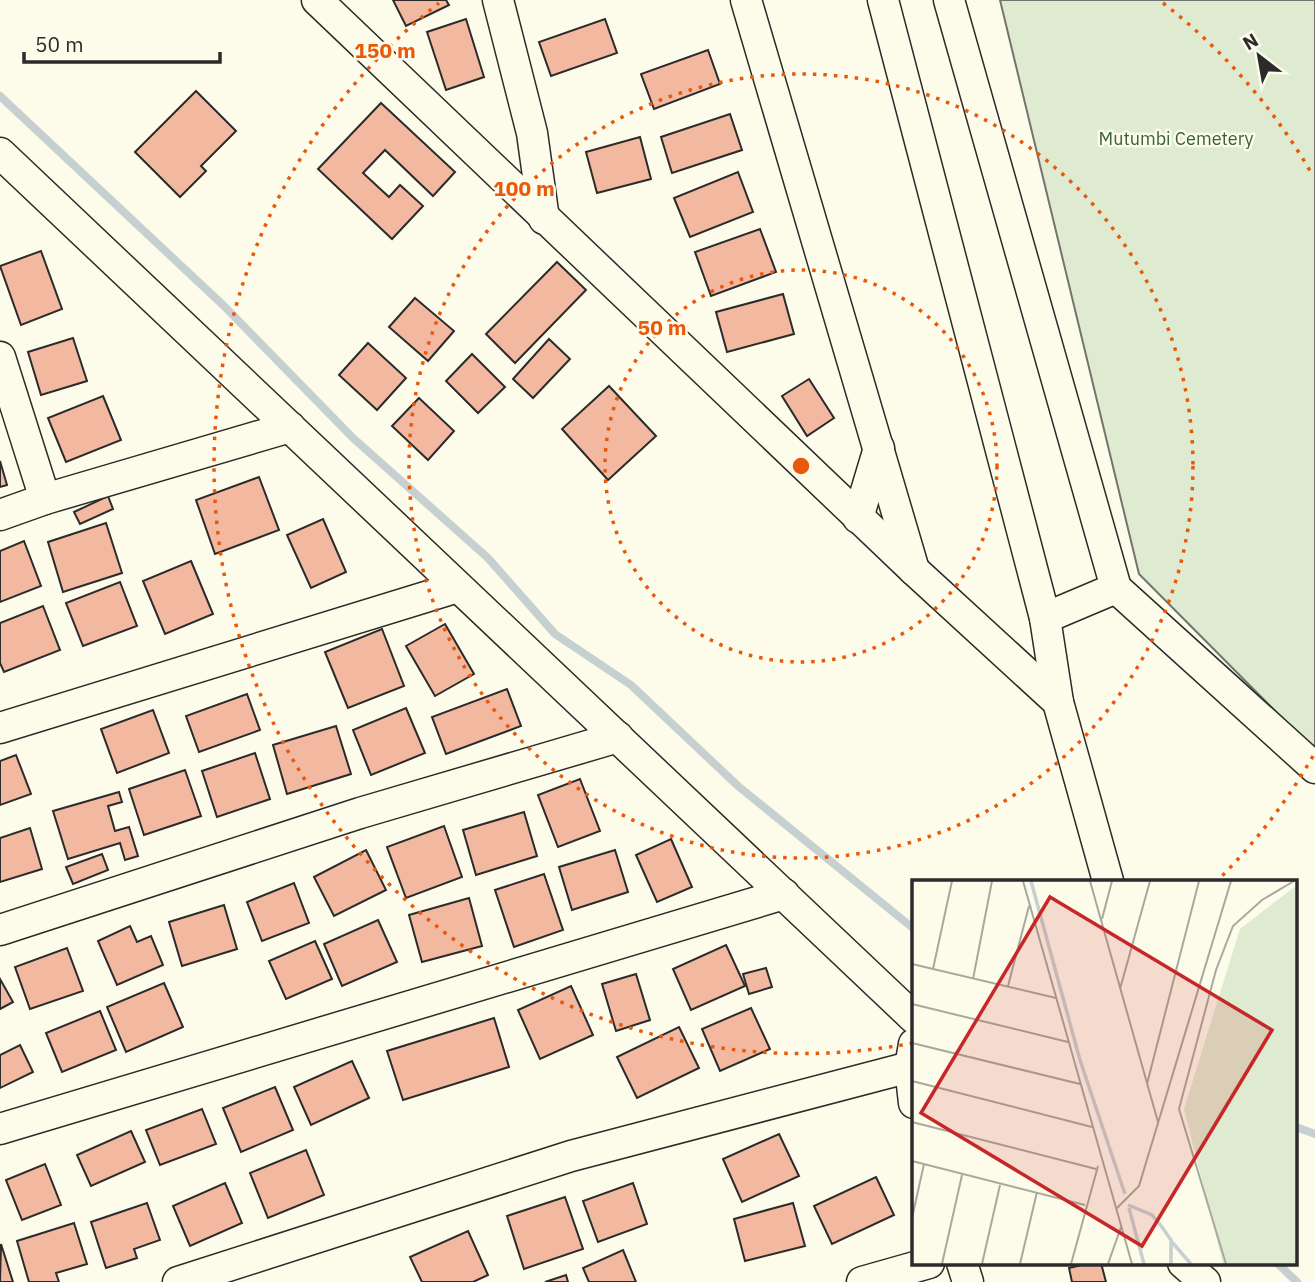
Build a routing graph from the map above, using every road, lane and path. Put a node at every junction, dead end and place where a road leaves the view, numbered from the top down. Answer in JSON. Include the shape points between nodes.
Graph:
{"nodes":[{"id":1,"x":317,"y":0,"type":"edge"},
{"id":2,"x":498,"y":0,"type":"edge"},
{"id":3,"x":746,"y":0,"type":"edge"},
{"id":4,"x":883,"y":0,"type":"edge"},
{"id":5,"x":949,"y":0,"type":"edge"},
{"id":6,"x":0,"y":153,"type":"edge"},
{"id":7,"x":544,"y":219,"type":"junction"},
{"id":8,"x":0,"y":357,"type":"edge"},
{"id":9,"x":290,"y":427,"type":"junction"},
{"id":10,"x":879,"y":447,"type":"junction"},
{"id":11,"x":46,"y":499,"type":"junction"},
{"id":12,"x":0,"y":515,"type":"edge"},
{"id":13,"x":858,"y":517,"type":"junction"},
{"id":14,"x":914,"y":570,"type":"junction"},
{"id":15,"x":458,"y":587,"type":"junction"},
{"id":16,"x":1116,"y":588,"type":"junction"},
{"id":17,"x":1045,"y":618,"type":"junction"},
{"id":18,"x":1058,"y":702,"type":"junction"},
{"id":19,"x":0,"y":729,"type":"edge"},
{"id":20,"x":618,"y":737,"type":"junction"},
{"id":21,"x":1315,"y":768,"type":"edge"},
{"id":22,"x":1108,"y":880,"type":"edge"},
{"id":23,"x":784,"y":894,"type":"junction"},
{"id":24,"x":0,"y":930,"type":"edge"},
{"id":25,"x":912,"y":1016,"type":"edge"},
{"id":26,"x":912,"y":1055,"type":"edge"},
{"id":27,"x":0,"y":1129,"type":"edge"},
{"id":28,"x":925,"y":1264,"type":"edge"},
{"id":29,"x":962,"y":1264,"type":"edge"},
{"id":30,"x":1176,"y":1264,"type":"edge"},
{"id":31,"x":1185,"y":1264,"type":"edge"},
{"id":32,"x":178,"y":1282,"type":"edge"},
{"id":33,"x":862,"y":1282,"type":"edge"},
{"id":34,"x":968,"y":1282,"type":"edge"},
{"id":35,"x":1177,"y":1282,"type":"edge"},
{"id":36,"x":1205,"y":1282,"type":"edge"}],
"edges":[{"from":1,"to":7,"type":"street"},
{"from":2,"to":7,"type":"street","via":[[532,132]]},
{"from":3,"to":10,"type":"street"},
{"from":4,"to":17,"type":"street"},
{"from":5,"to":16,"type":"street"},
{"from":6,"to":9,"type":"street"},
{"from":7,"to":13,"type":"street"},
{"from":8,"to":11,"type":"street"},
{"from":9,"to":11,"type":"street"},
{"from":9,"to":15,"type":"street"},
{"from":10,"to":13,"type":"street"},
{"from":10,"to":14,"type":"street"},
{"from":11,"to":12,"type":"street"},
{"from":13,"to":14,"type":"street"},
{"from":14,"to":18,"type":"street"},
{"from":15,"to":19,"type":"street"},
{"from":15,"to":20,"type":"street"},
{"from":16,"to":17,"type":"street"},
{"from":16,"to":21,"type":"street"},
{"from":17,"to":18,"type":"street"},
{"from":18,"to":22,"type":"street"},
{"from":20,"to":23,"type":"street"},
{"from":20,"to":24,"type":"street","via":[[359,813]]},
{"from":23,"to":25,"type":"street"},
{"from":23,"to":27,"type":"street"},
{"from":26,"to":32,"type":"street","via":[[571,1156]]},
{"from":28,"to":33,"type":"street"},
{"from":29,"to":34,"type":"street"},
{"from":30,"to":35,"type":"street"},
{"from":31,"to":36,"type":"street"}]}
